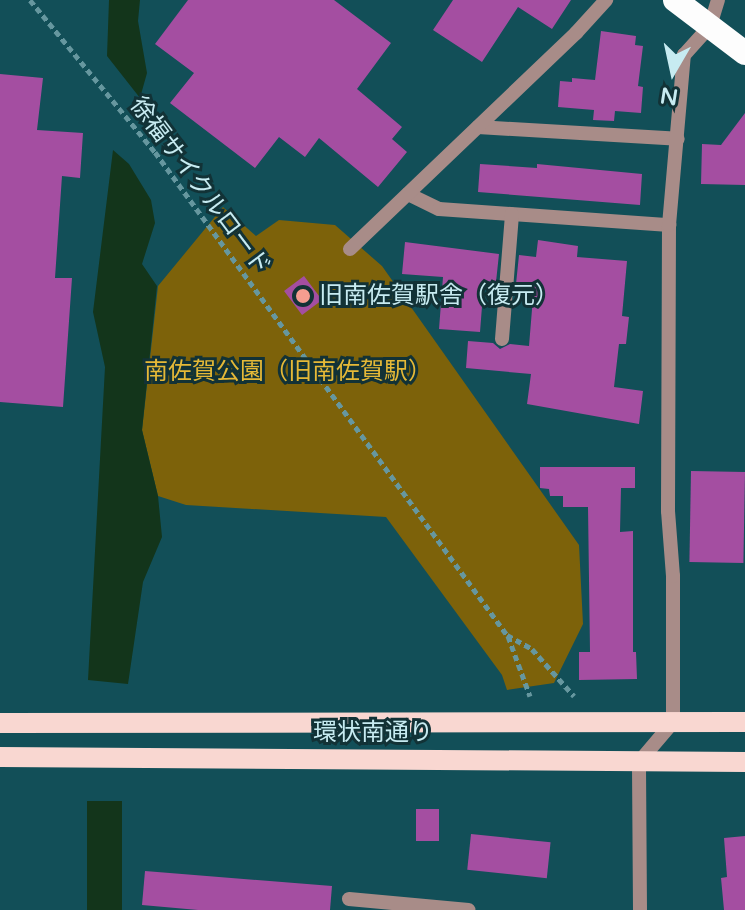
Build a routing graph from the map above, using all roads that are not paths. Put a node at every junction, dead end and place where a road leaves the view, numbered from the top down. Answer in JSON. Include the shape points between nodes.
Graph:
{"nodes":[{"id":1,"x":606,"y":0,"type":"edge"},
{"id":2,"x":675,"y":0,"type":"edge"},
{"id":3,"x":718,"y":0,"type":"edge"},
{"id":4,"x":710,"y":26,"type":"junction"},
{"id":5,"x":745,"y":53,"type":"edge"},
{"id":6,"x":478,"y":127,"type":"junction"},
{"id":7,"x":678,"y":139,"type":"junction"},
{"id":8,"x":408,"y":194,"type":"junction"},
{"id":9,"x":512,"y":214,"type":"junction"},
{"id":10,"x":669,"y":225,"type":"junction"},
{"id":11,"x":350,"y":249,"type":"dead end"},
{"id":12,"x":502,"y":339,"type":"dead end"},
{"id":13,"x":673,"y":722,"type":"junction"},
{"id":14,"x":745,"y":722,"type":"edge"},
{"id":15,"x":0,"y":723,"type":"edge"},
{"id":16,"x":0,"y":757,"type":"edge"},
{"id":17,"x":639,"y":762,"type":"junction"},
{"id":18,"x":745,"y":762,"type":"edge"},
{"id":19,"x":349,"y":899,"type":"dead end"},
{"id":20,"x":468,"y":910,"type":"edge"},
{"id":21,"x":640,"y":910,"type":"edge"}],
"edges":[{"from":1,"to":6,"type":"street"},
{"from":2,"to":4,"type":"highway"},
{"from":3,"to":4,"type":"street"},
{"from":4,"to":5,"type":"highway"},
{"from":4,"to":7,"type":"street","via":[[684,55]]},
{"from":6,"to":7,"type":"street"},
{"from":6,"to":8,"type":"street"},
{"from":7,"to":10,"type":"street"},
{"from":8,"to":9,"type":"street","via":[[439,209]]},
{"from":8,"to":11,"type":"street"},
{"from":9,"to":10,"type":"street"},
{"from":9,"to":12,"type":"street"},
{"from":10,"to":13,"type":"street"},
{"from":13,"to":14,"type":"main road","name":"環状南通り"},
{"from":13,"to":15,"type":"main road","name":"環状南通り"},
{"from":13,"to":17,"type":"street"},
{"from":16,"to":17,"type":"main road","name":"環状南通り"},
{"from":17,"to":18,"type":"main road","name":"環状南通り"},
{"from":17,"to":21,"type":"street"},
{"from":19,"to":20,"type":"street"}]}
